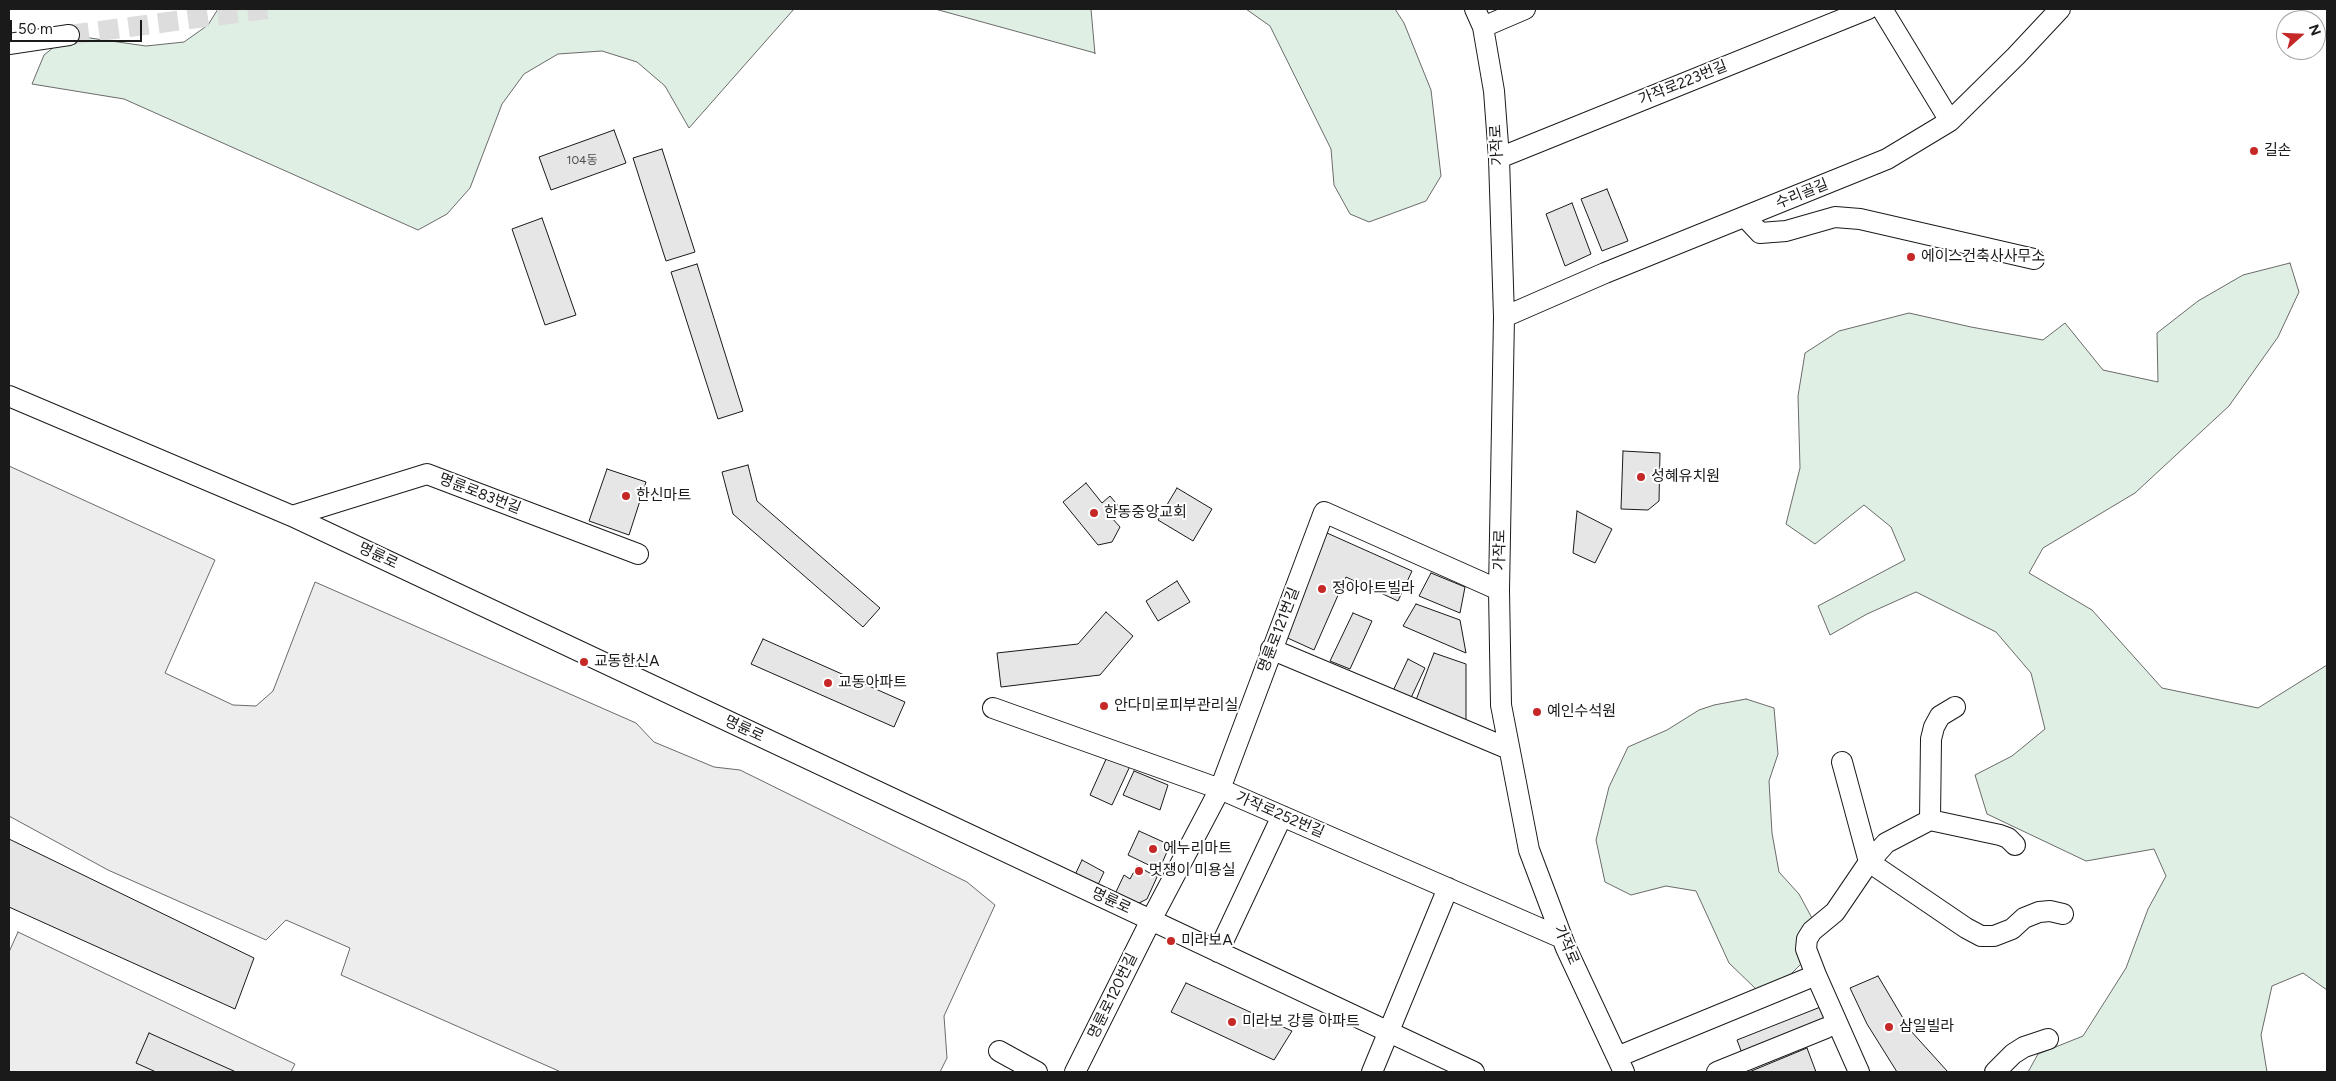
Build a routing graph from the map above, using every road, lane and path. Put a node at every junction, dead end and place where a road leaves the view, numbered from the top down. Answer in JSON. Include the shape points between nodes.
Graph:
{"nodes":[{"id":1,"x":1475,"y":9,"type":"edge"},
{"id":2,"x":1525,"y":9,"type":"edge"},
{"id":3,"x":1868,"y":9,"type":"edge"},
{"id":4,"x":1882,"y":9,"type":"edge"},
{"id":5,"x":2060,"y":9,"type":"edge"},
{"id":6,"x":1483,"y":27,"type":"junction"},
{"id":7,"x":69,"y":35,"type":"tunnel mouth"},
{"id":8,"x":9,"y":44,"type":"edge"},
{"id":9,"x":1950,"y":121,"type":"junction"},
{"id":10,"x":1498,"y":158,"type":"junction"},
{"id":11,"x":1745,"y":217,"type":"junction"},
{"id":12,"x":2034,"y":259,"type":"dead end"},
{"id":13,"x":1504,"y":316,"type":"junction"},
{"id":14,"x":9,"y":396,"type":"edge"},
{"id":15,"x":292,"y":516,"type":"junction"},
{"id":16,"x":638,"y":554,"type":"dead end"},
{"id":17,"x":1499,"y":590,"type":"junction"},
{"id":18,"x":1271,"y":649,"type":"junction"},
{"id":19,"x":993,"y":708,"type":"dead end"},
{"id":20,"x":1955,"y":708,"type":"dead end"},
{"id":21,"x":1509,"y":750,"type":"junction"},
{"id":22,"x":1842,"y":762,"type":"dead end"},
{"id":23,"x":1220,"y":789,"type":"junction"},
{"id":24,"x":1282,"y":816,"type":"junction"},
{"id":25,"x":1930,"y":820,"type":"junction"},
{"id":26,"x":2015,"y":845,"type":"dead end"},
{"id":27,"x":1869,"y":862,"type":"junction"},
{"id":28,"x":1448,"y":888,"type":"junction"},
{"id":29,"x":2063,"y":914,"type":"dead end"},
{"id":30,"x":1151,"y":920,"type":"junction"},
{"id":31,"x":1562,"y":938,"type":"junction"},
{"id":32,"x":1218,"y":952,"type":"junction"},
{"id":33,"x":1816,"y":975,"type":"junction"},
{"id":34,"x":1826,"y":1028,"type":"dead end"},
{"id":35,"x":1389,"y":1032,"type":"junction"},
{"id":36,"x":2048,"y":1040,"type":"dead end"},
{"id":37,"x":999,"y":1051,"type":"dead end"},
{"id":38,"x":1621,"y":1064,"type":"edge"},
{"id":39,"x":1037,"y":1072,"type":"edge"},
{"id":40,"x":1075,"y":1072,"type":"edge"},
{"id":41,"x":1372,"y":1072,"type":"edge"},
{"id":42,"x":1474,"y":1072,"type":"edge"},
{"id":43,"x":1717,"y":1072,"type":"edge"},
{"id":44,"x":1859,"y":1072,"type":"edge"},
{"id":45,"x":1995,"y":1072,"type":"edge"}],
"edges":[{"from":1,"to":6,"type":"street","name":"가작로"},
{"from":2,"to":6,"type":"street"},
{"from":3,"to":10,"type":"street","name":"가작로223번길"},
{"from":4,"to":9,"type":"street"},
{"from":5,"to":9,"type":"street","name":"수리골길"},
{"from":6,"to":10,"type":"street","name":"가작로","via":[[1494,91]]},
{"from":7,"to":8,"type":"street"},
{"from":9,"to":11,"type":"street","name":"수리골길","via":[[1887,159]]},
{"from":10,"to":13,"type":"street","name":"가작로"},
{"from":11,"to":12,"type":"street","via":[[1760,233],[1786,231],[1835,217],[1860,219]]},
{"from":11,"to":13,"type":"street","name":"수리골길"},
{"from":13,"to":17,"type":"street","name":"가작로"},
{"from":14,"to":15,"type":"street","name":"명륜로"},
{"from":15,"to":16,"type":"street","name":"명륜로83번길","via":[[427,474]]},
{"from":15,"to":30,"type":"street","name":"명륜로"},
{"from":17,"to":18,"type":"street","name":"명륜로121번길","via":[[1324,512]]},
{"from":17,"to":21,"type":"street","name":"가작로","via":[[1501,705]]},
{"from":18,"to":21,"type":"street"},
{"from":18,"to":23,"type":"street","name":"명륜로121번길"},
{"from":19,"to":23,"type":"street","name":"가작로252번길"},
{"from":20,"to":25,"type":"street","via":[[1940,716],[1931,738]]},
{"from":21,"to":31,"type":"street","name":"가작로","via":[[1529,850]]},
{"from":22,"to":27,"type":"street"},
{"from":23,"to":24,"type":"street","name":"가작로252번길"},
{"from":23,"to":30,"type":"street","name":"명륜로121번길"},
{"from":24,"to":28,"type":"street","name":"가작로252번길"},
{"from":24,"to":32,"type":"street"},
{"from":25,"to":26,"type":"street","via":[[2000,835]]},
{"from":25,"to":27,"type":"street","via":[[1886,843]]},
{"from":27,"to":29,"type":"street","via":[[1981,936],[1994,936],[2012,929],[2024,918],[2039,912]]},
{"from":27,"to":33,"type":"street","via":[[1835,912],[1807,939],[1806,949]]},
{"from":28,"to":31,"type":"street","name":"가작로252번길"},
{"from":28,"to":35,"type":"street"},
{"from":30,"to":32,"type":"street","name":"명륜로"},
{"from":30,"to":40,"type":"street","name":"명륜로120번길"},
{"from":31,"to":38,"type":"street","name":"가작로"},
{"from":32,"to":35,"type":"street","name":"명륜로"},
{"from":33,"to":38,"type":"street"},
{"from":33,"to":44,"type":"street"},
{"from":34,"to":43,"type":"street"},
{"from":35,"to":41,"type":"street"},
{"from":35,"to":42,"type":"street","name":"명륜로"},
{"from":36,"to":45,"type":"street","via":[[2012,1054]]},
{"from":37,"to":39,"type":"street"}]}
